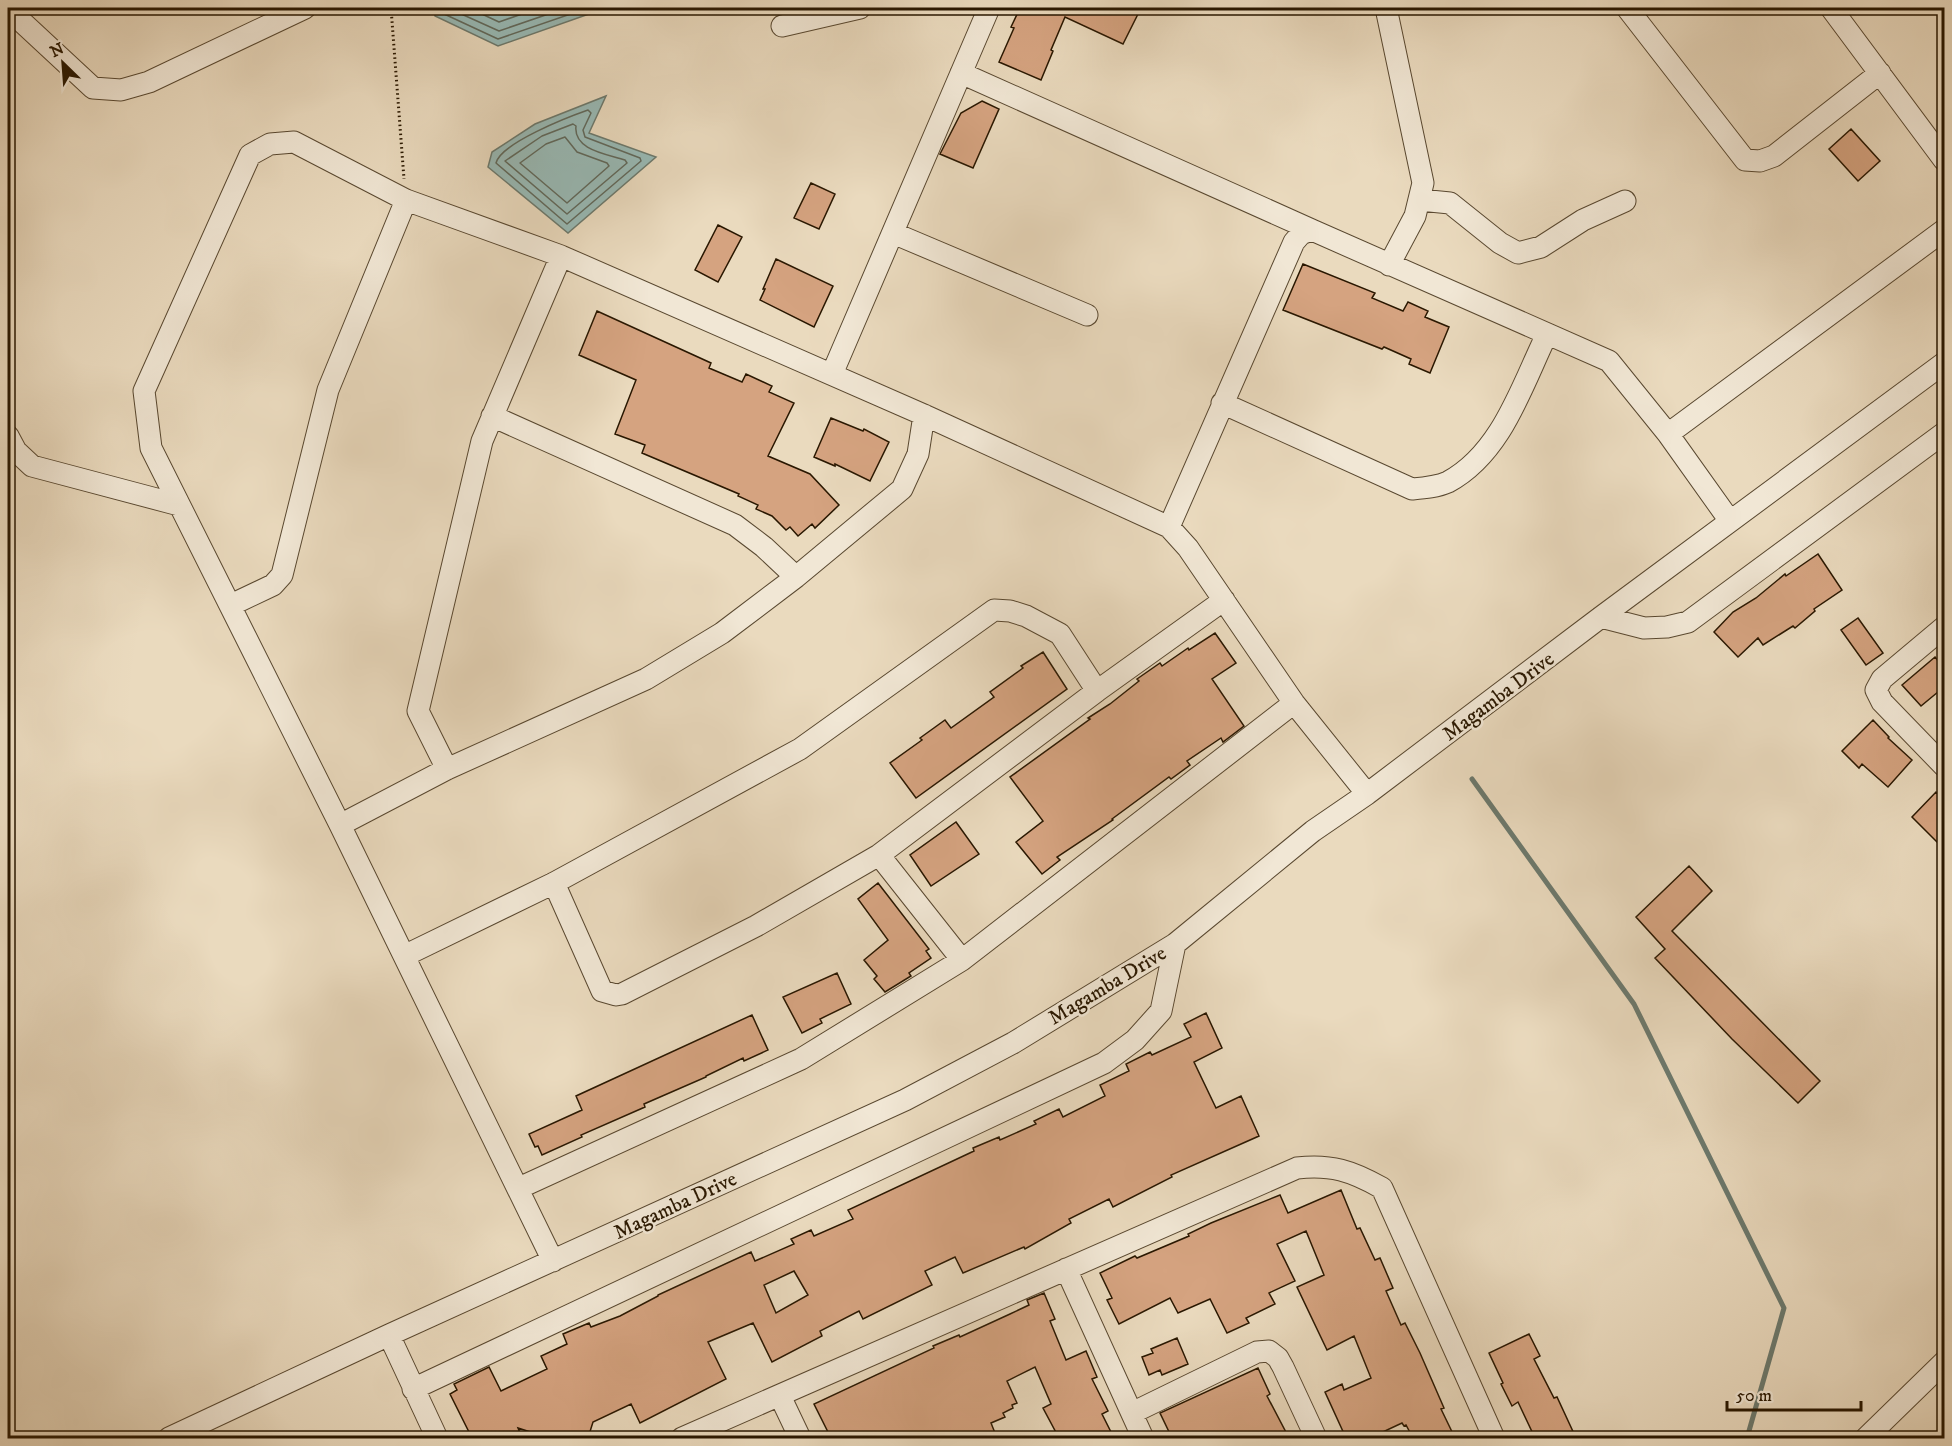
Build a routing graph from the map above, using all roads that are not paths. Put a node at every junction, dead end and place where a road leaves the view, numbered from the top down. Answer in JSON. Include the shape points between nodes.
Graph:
{"nodes":[{"id":1,"x":305,"y":8,"type":"edge"},
{"id":2,"x":860,"y":8,"type":"edge"},
{"id":3,"x":989,"y":8,"type":"edge"},
{"id":4,"x":1386,"y":8,"type":"edge"},
{"id":5,"x":1626,"y":8,"type":"edge"},
{"id":6,"x":1831,"y":8,"type":"edge"},
{"id":7,"x":8,"y":9,"type":"edge"},
{"id":8,"x":782,"y":26,"type":"dead end"},
{"id":9,"x":961,"y":73,"type":"junction"},
{"id":10,"x":1880,"y":73,"type":"junction"},
{"id":11,"x":1944,"y":160,"type":"edge"},
{"id":12,"x":406,"y":200,"type":"junction"},
{"id":13,"x":1420,"y":200,"type":"junction"},
{"id":14,"x":1625,"y":201,"type":"dead end"},
{"id":15,"x":1312,"y":230,"type":"junction"},
{"id":16,"x":1944,"y":230,"type":"edge"},
{"id":17,"x":893,"y":233,"type":"junction"},
{"id":18,"x":561,"y":256,"type":"junction"},
{"id":19,"x":1389,"y":265,"type":"junction"},
{"id":20,"x":1087,"y":315,"type":"dead end"},
{"id":21,"x":1547,"y":334,"type":"junction"},
{"id":22,"x":1944,"y":363,"type":"edge"},
{"id":23,"x":832,"y":375,"type":"junction"},
{"id":24,"x":1222,"y":403,"type":"junction"},
{"id":25,"x":924,"y":415,"type":"junction"},
{"id":26,"x":492,"y":416,"type":"junction"},
{"id":27,"x":1944,"y":433,"type":"edge"},
{"id":28,"x":1668,"y":434,"type":"junction"},
{"id":29,"x":8,"y":436,"type":"edge"},
{"id":30,"x":179,"y":505,"type":"junction"},
{"id":31,"x":1730,"y":521,"type":"junction"},
{"id":32,"x":1169,"y":527,"type":"junction"},
{"id":33,"x":796,"y":577,"type":"junction"},
{"id":34,"x":1224,"y":600,"type":"junction"},
{"id":35,"x":231,"y":605,"type":"junction"},
{"id":36,"x":1601,"y":617,"type":"junction"},
{"id":37,"x":1944,"y":627,"type":"edge"},
{"id":38,"x":1096,"y":691,"type":"junction"},
{"id":39,"x":1294,"y":703,"type":"junction"},
{"id":40,"x":1944,"y":766,"type":"edge"},
{"id":41,"x":447,"y":769,"type":"junction"},
{"id":42,"x":1367,"y":794,"type":"junction"},
{"id":43,"x":340,"y":825,"type":"junction"},
{"id":44,"x":879,"y":855,"type":"junction"},
{"id":45,"x":554,"y":883,"type":"junction"},
{"id":46,"x":1175,"y":944,"type":"junction"},
{"id":47,"x":404,"y":956,"type":"junction"},
{"id":48,"x":962,"y":960,"type":"junction"},
{"id":49,"x":519,"y":1188,"type":"junction"},
{"id":50,"x":553,"y":1261,"type":"junction"},
{"id":51,"x":1066,"y":1269,"type":"junction"},
{"id":52,"x":389,"y":1335,"type":"junction"},
{"id":53,"x":1944,"y":1362,"type":"edge"},
{"id":54,"x":413,"y":1389,"type":"junction"},
{"id":55,"x":780,"y":1396,"type":"junction"},
{"id":56,"x":1132,"y":1413,"type":"junction"},
{"id":57,"x":169,"y":1438,"type":"edge"},
{"id":58,"x":437,"y":1438,"type":"edge"},
{"id":59,"x":682,"y":1438,"type":"edge"},
{"id":60,"x":800,"y":1438,"type":"edge"},
{"id":61,"x":1143,"y":1438,"type":"edge"},
{"id":62,"x":1316,"y":1438,"type":"edge"},
{"id":63,"x":1494,"y":1438,"type":"edge"},
{"id":64,"x":1866,"y":1438,"type":"edge"}],
"edges":[{"from":1,"to":7,"type":"street","via":[[149,82],[121,90],[93,88]]},
{"from":2,"to":8,"type":"street"},
{"from":3,"to":9,"type":"street"},
{"from":4,"to":13,"type":"street","via":[[1423,183]]},
{"from":5,"to":10,"type":"street","via":[[1745,160],[1760,161],[1774,156]]},
{"from":6,"to":10,"type":"street"},
{"from":9,"to":15,"type":"street"},
{"from":9,"to":17,"type":"street"},
{"from":10,"to":11,"type":"street"},
{"from":12,"to":18,"type":"street"},
{"from":12,"to":30,"type":"street","via":[[294,142],[270,144],[250,154],[144,391],[151,448]]},
{"from":12,"to":35,"type":"street","via":[[328,390],[282,574],[273,585]]},
{"from":13,"to":14,"type":"street","via":[[1450,202],[1518,253],[1541,247],[1583,220]]},
{"from":13,"to":19,"type":"street"},
{"from":15,"to":19,"type":"street"},
{"from":15,"to":24,"type":"street","via":[[1294,242]]},
{"from":16,"to":28,"type":"street"},
{"from":17,"to":20,"type":"street"},
{"from":17,"to":23,"type":"street"},
{"from":18,"to":23,"type":"street"},
{"from":18,"to":26,"type":"street"},
{"from":19,"to":21,"type":"street"},
{"from":21,"to":24,"type":"street","via":[[1503,427],[1480,457],[1449,482],[1431,488],[1412,489]]},
{"from":21,"to":28,"type":"street","via":[[1609,361]]},
{"from":22,"to":31,"type":"street","name":"Magamba Drive"},
{"from":23,"to":25,"type":"street"},
{"from":24,"to":32,"type":"street"},
{"from":25,"to":32,"type":"street"},
{"from":25,"to":33,"type":"street","via":[[918,454],[902,489]]},
{"from":26,"to":33,"type":"street","via":[[735,525]]},
{"from":26,"to":41,"type":"street","via":[[482,441],[418,711]]},
{"from":27,"to":36,"type":"street","via":[[1688,622],[1644,628]]},
{"from":28,"to":31,"type":"street"},
{"from":29,"to":30,"type":"street","via":[[16,451],[32,466]]},
{"from":30,"to":35,"type":"street"},
{"from":31,"to":36,"type":"street","name":"Magamba Drive"},
{"from":32,"to":34,"type":"street"},
{"from":33,"to":41,"type":"street","via":[[722,633],[646,679]]},
{"from":34,"to":38,"type":"street"},
{"from":34,"to":39,"type":"street"},
{"from":35,"to":43,"type":"street"},
{"from":36,"to":42,"type":"street","name":"Magamba Drive"},
{"from":37,"to":40,"type":"street","via":[[1882,679],[1876,690],[1882,702]]},
{"from":38,"to":44,"type":"street"},
{"from":38,"to":45,"type":"street","via":[[1060,634],[1026,616],[994,610],[800,749]]},
{"from":39,"to":42,"type":"street"},
{"from":39,"to":48,"type":"street"},
{"from":41,"to":43,"type":"street"},
{"from":42,"to":46,"type":"street","name":"Magamba Drive","via":[[1314,831]]},
{"from":43,"to":47,"type":"street"},
{"from":44,"to":45,"type":"street","via":[[756,927],[616,995],[602,991]]},
{"from":44,"to":48,"type":"street"},
{"from":45,"to":47,"type":"street"},
{"from":46,"to":50,"type":"street","name":"Magamba Drive","via":[[1012,1043],[905,1100]]},
{"from":46,"to":54,"type":"street","via":[[1161,1011],[1135,1040],[1104,1063]]},
{"from":47,"to":49,"type":"street"},
{"from":48,"to":49,"type":"street","via":[[801,1059]]},
{"from":49,"to":50,"type":"street"},
{"from":50,"to":52,"type":"street","name":"Magamba Drive"},
{"from":51,"to":55,"type":"street"},
{"from":51,"to":56,"type":"street"},
{"from":51,"to":63,"type":"street","via":[[1297,1168],[1318,1166],[1360,1176],[1382,1188]]},
{"from":52,"to":54,"type":"street"},
{"from":52,"to":57,"type":"street","name":"Magamba Drive"},
{"from":53,"to":64,"type":"street"},
{"from":54,"to":58,"type":"street"},
{"from":55,"to":59,"type":"street"},
{"from":55,"to":60,"type":"street"},
{"from":56,"to":61,"type":"street"},
{"from":56,"to":62,"type":"street","via":[[1257,1352],[1269,1351],[1278,1358]]}]}
